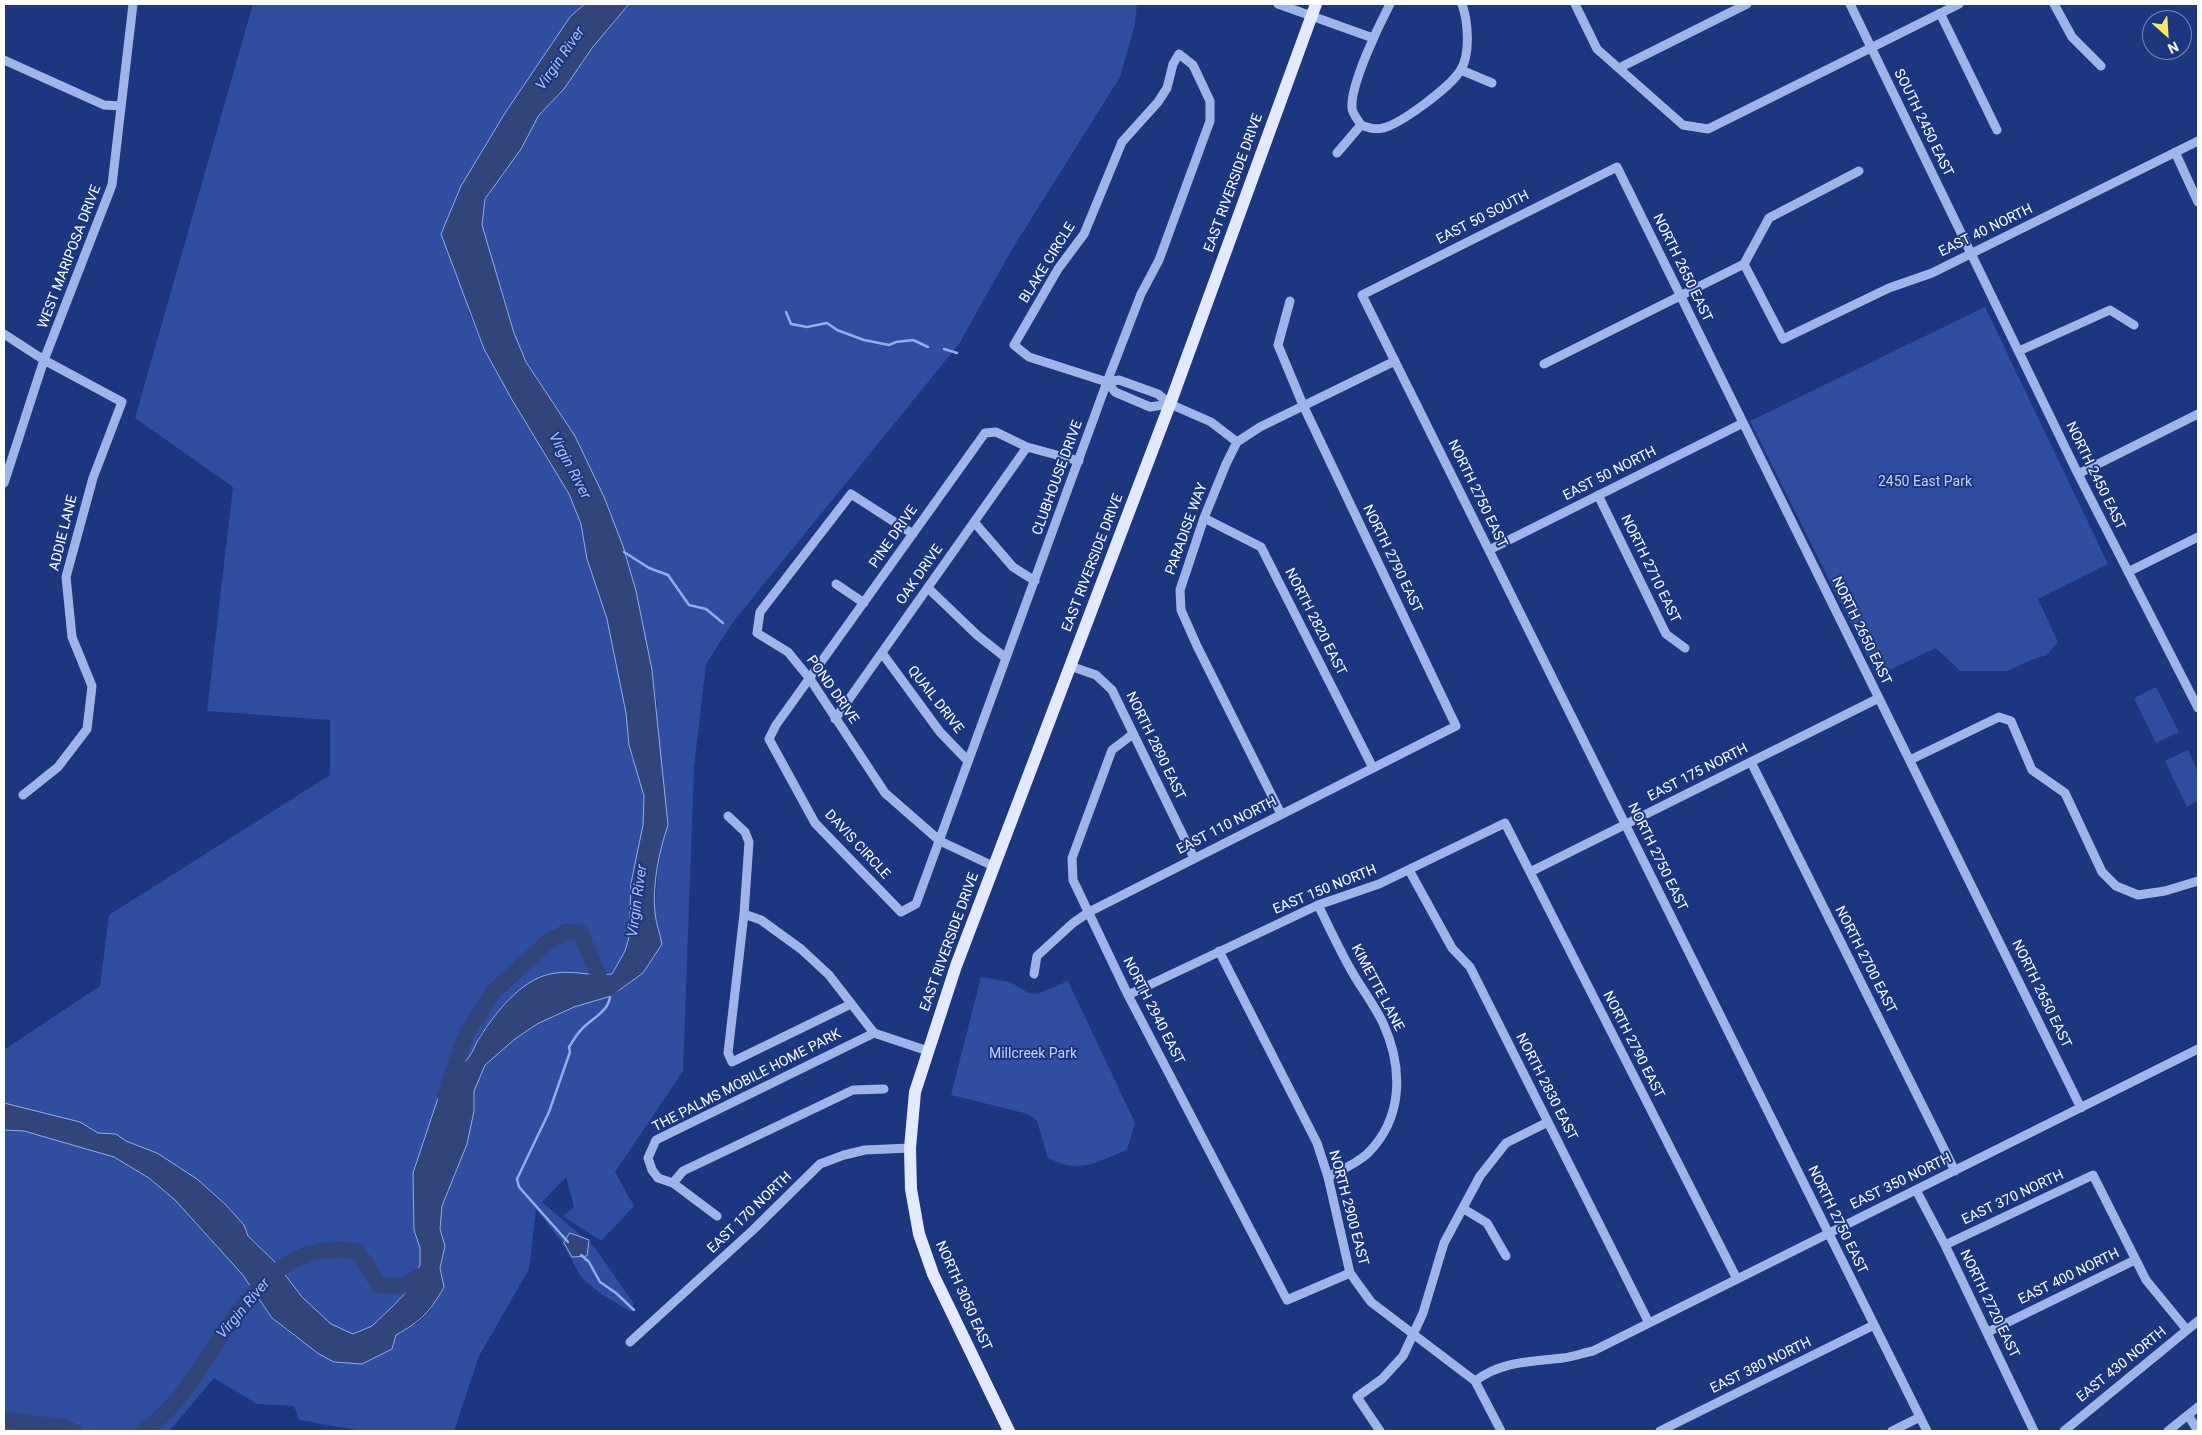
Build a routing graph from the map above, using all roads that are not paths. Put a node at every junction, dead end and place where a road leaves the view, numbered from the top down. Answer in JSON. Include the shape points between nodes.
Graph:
{"nodes":[{"id":1,"x":133,"y":4,"type":"edge"},
{"id":2,"x":1278,"y":4,"type":"edge"},
{"id":3,"x":1316,"y":4,"type":"edge"},
{"id":4,"x":1390,"y":4,"type":"edge"},
{"id":5,"x":1462,"y":4,"type":"edge"},
{"id":6,"x":1575,"y":4,"type":"edge"},
{"id":7,"x":1747,"y":4,"type":"edge"},
{"id":8,"x":1850,"y":4,"type":"edge"},
{"id":9,"x":1960,"y":4,"type":"edge"},
{"id":10,"x":2054,"y":4,"type":"edge"},
{"id":11,"x":1940,"y":14,"type":"junction"},
{"id":12,"x":1310,"y":16,"type":"junction"},
{"id":13,"x":1373,"y":38,"type":"junction"},
{"id":14,"x":1871,"y":48,"type":"junction"},
{"id":15,"x":1180,"y":54,"type":"joint"},
{"id":16,"x":4,"y":60,"type":"edge"},
{"id":17,"x":2101,"y":66,"type":"dead end"},
{"id":18,"x":1619,"y":68,"type":"junction"},
{"id":19,"x":1461,"y":70,"type":"junction"},
{"id":20,"x":1492,"y":83,"type":"dead end"},
{"id":21,"x":121,"y":106,"type":"junction"},
{"id":22,"x":1361,"y":125,"type":"junction"},
{"id":23,"x":1997,"y":130,"type":"dead end"},
{"id":24,"x":2198,"y":141,"type":"edge"},
{"id":25,"x":2175,"y":152,"type":"junction"},
{"id":26,"x":1337,"y":153,"type":"dead end"},
{"id":27,"x":1617,"y":167,"type":"joint"},
{"id":28,"x":1859,"y":171,"type":"dead end"},
{"id":29,"x":2198,"y":202,"type":"edge"},
{"id":30,"x":1972,"y":254,"type":"junction"},
{"id":31,"x":1744,"y":264,"type":"junction"},
{"id":32,"x":1362,"y":295,"type":"joint"},
{"id":33,"x":1680,"y":296,"type":"junction"},
{"id":34,"x":1290,"y":301,"type":"dead end"},
{"id":35,"x":2134,"y":326,"type":"dead end"},
{"id":36,"x":4,"y":334,"type":"edge"},
{"id":37,"x":2019,"y":351,"type":"junction"},
{"id":38,"x":44,"y":360,"type":"junction"},
{"id":39,"x":1395,"y":361,"type":"junction"},
{"id":40,"x":1544,"y":364,"type":"dead end"},
{"id":41,"x":1108,"y":382,"type":"junction"},
{"id":42,"x":1170,"y":404,"type":"junction"},
{"id":43,"x":1303,"y":405,"type":"junction"},
{"id":44,"x":2198,"y":414,"type":"edge"},
{"id":45,"x":1743,"y":423,"type":"junction"},
{"id":46,"x":1237,"y":442,"type":"junction"},
{"id":47,"x":1027,"y":447,"type":"junction"},
{"id":48,"x":1079,"y":461,"type":"junction"},
{"id":49,"x":2078,"y":474,"type":"junction"},
{"id":50,"x":4,"y":483,"type":"edge"},
{"id":51,"x":1598,"y":495,"type":"junction"},
{"id":52,"x":1204,"y":518,"type":"junction"},
{"id":53,"x":974,"y":522,"type":"junction"},
{"id":54,"x":913,"y":534,"type":"junction"},
{"id":55,"x":2198,"y":537,"type":"edge"},
{"id":56,"x":1489,"y":550,"type":"junction"},
{"id":57,"x":2128,"y":572,"type":"junction"},
{"id":58,"x":1035,"y":580,"type":"junction"},
{"id":59,"x":836,"y":584,"type":"dead end"},
{"id":60,"x":928,"y":588,"type":"junction"},
{"id":61,"x":864,"y":603,"type":"junction"},
{"id":62,"x":1685,"y":648,"type":"dead end"},
{"id":63,"x":882,"y":653,"type":"junction"},
{"id":64,"x":1006,"y":658,"type":"junction"},
{"id":65,"x":1070,"y":666,"type":"junction"},
{"id":66,"x":810,"y":679,"type":"junction"},
{"id":67,"x":1879,"y":698,"type":"junction"},
{"id":68,"x":2198,"y":708,"type":"edge"},
{"id":69,"x":835,"y":719,"type":"junction"},
{"id":70,"x":1456,"y":726,"type":"joint"},
{"id":71,"x":1133,"y":734,"type":"junction"},
{"id":72,"x":769,"y":739,"type":"joint"},
{"id":73,"x":1910,"y":760,"type":"junction"},
{"id":74,"x":968,"y":761,"type":"junction"},
{"id":75,"x":1750,"y":762,"type":"junction"},
{"id":76,"x":1373,"y":768,"type":"junction"},
{"id":77,"x":23,"y":795,"type":"dead end"},
{"id":78,"x":1280,"y":814,"type":"junction"},
{"id":79,"x":728,"y":816,"type":"dead end"},
{"id":80,"x":1505,"y":823,"type":"joint"},
{"id":81,"x":1626,"y":825,"type":"junction"},
{"id":82,"x":940,"y":841,"type":"junction"},
{"id":83,"x":1194,"y":858,"type":"junction"},
{"id":84,"x":993,"y":866,"type":"junction"},
{"id":85,"x":1409,"y":870,"type":"junction"},
{"id":86,"x":1530,"y":872,"type":"junction"},
{"id":87,"x":2198,"y":881,"type":"edge"},
{"id":88,"x":1318,"y":905,"type":"junction"},
{"id":89,"x":901,"y":912,"type":"joint"},
{"id":90,"x":1089,"y":912,"type":"junction"},
{"id":91,"x":744,"y":914,"type":"junction"},
{"id":92,"x":1219,"y":951,"type":"junction"},
{"id":93,"x":1034,"y":974,"type":"dead end"},
{"id":94,"x":1128,"y":995,"type":"junction"},
{"id":95,"x":851,"y":1004,"type":"junction"},
{"id":96,"x":874,"y":1033,"type":"junction"},
{"id":97,"x":2198,"y":1049,"type":"edge"},
{"id":98,"x":928,"y":1051,"type":"junction"},
{"id":99,"x":884,"y":1089,"type":"dead end"},
{"id":100,"x":2081,"y":1108,"type":"junction"},
{"id":101,"x":1548,"y":1122,"type":"junction"},
{"id":102,"x":910,"y":1142,"type":"junction"},
{"id":103,"x":1955,"y":1171,"type":"junction"},
{"id":104,"x":1328,"y":1177,"type":"junction"},
{"id":105,"x":673,"y":1183,"type":"junction"},
{"id":106,"x":1916,"y":1190,"type":"junction"},
{"id":107,"x":1464,"y":1209,"type":"junction"},
{"id":108,"x":717,"y":1216,"type":"dead end"},
{"id":109,"x":1828,"y":1233,"type":"junction"},
{"id":110,"x":1945,"y":1244,"type":"junction"},
{"id":111,"x":1506,"y":1256,"type":"dead end"},
{"id":112,"x":2135,"y":1260,"type":"junction"},
{"id":113,"x":1350,"y":1273,"type":"junction"},
{"id":114,"x":1737,"y":1279,"type":"junction"},
{"id":115,"x":2198,"y":1321,"type":"edge"},
{"id":116,"x":1649,"y":1323,"type":"junction"},
{"id":117,"x":1874,"y":1325,"type":"junction"},
{"id":118,"x":2187,"y":1330,"type":"junction"},
{"id":119,"x":1988,"y":1332,"type":"junction"},
{"id":120,"x":1412,"y":1334,"type":"junction"},
{"id":121,"x":630,"y":1342,"type":"dead end"},
{"id":122,"x":1475,"y":1381,"type":"junction"},
{"id":123,"x":2198,"y":1407,"type":"edge"},
{"id":124,"x":2188,"y":1415,"type":"junction"},
{"id":125,"x":1920,"y":1417,"type":"junction"},
{"id":126,"x":1009,"y":1431,"type":"edge"},
{"id":127,"x":1380,"y":1431,"type":"edge"},
{"id":128,"x":1502,"y":1431,"type":"edge"},
{"id":129,"x":1660,"y":1431,"type":"edge"},
{"id":130,"x":1892,"y":1431,"type":"edge"},
{"id":131,"x":1927,"y":1431,"type":"edge"},
{"id":132,"x":2034,"y":1431,"type":"edge"},
{"id":133,"x":2064,"y":1431,"type":"edge"},
{"id":134,"x":2168,"y":1431,"type":"edge"},
{"id":135,"x":2198,"y":1431,"type":"edge"}],
"edges":[{"from":1,"to":21,"type":"street","name":"WEST MARIPOSA DRIVE"},
{"from":2,"to":12,"type":"street"},
{"from":3,"to":12,"type":"main road","name":"EAST RIVERSIDE DRIVE"},
{"from":4,"to":13,"type":"street"},
{"from":5,"to":19,"type":"street","via":[[1468,36]]},
{"from":6,"to":18,"type":"street","via":[[1597,48]]},
{"from":7,"to":18,"type":"street"},
{"from":8,"to":14,"type":"street","name":"SOUTH 2450 EAST"},
{"from":9,"to":11,"type":"street"},
{"from":10,"to":17,"type":"street","via":[[2072,37]]},
{"from":11,"to":14,"type":"street"},
{"from":11,"to":23,"type":"street"},
{"from":12,"to":13,"type":"street"},
{"from":12,"to":42,"type":"main road","name":"EAST RIVERSIDE DRIVE"},
{"from":13,"to":22,"type":"street","via":[[1353,96],[1352,110]]},
{"from":14,"to":18,"type":"street","via":[[1708,129],[1683,125]]},
{"from":14,"to":30,"type":"street","name":"SOUTH 2450 EAST"},
{"from":15,"to":41,"type":"street","name":"CLUBHOUSE DRIVE","via":[[1193,65],[1210,101],[1210,121],[1159,260],[1141,294]]},
{"from":15,"to":41,"type":"street","name":"BLAKE CIRCLE","via":[[1158,102],[1122,142],[1084,234],[1058,269],[1014,345],[1029,357]]},
{"from":16,"to":21,"type":"street","via":[[104,105]]},
{"from":19,"to":20,"type":"street"},
{"from":19,"to":22,"type":"street","via":[[1443,90],[1385,128],[1372,129]]},
{"from":21,"to":38,"type":"street","name":"WEST MARIPOSA DRIVE","via":[[112,185]]},
{"from":22,"to":26,"type":"street"},
{"from":24,"to":25,"type":"street","name":"EAST 40 NORTH"},
{"from":25,"to":29,"type":"street"},
{"from":25,"to":30,"type":"street","name":"EAST 40 NORTH"},
{"from":27,"to":32,"type":"street","name":"EAST 50 SOUTH"},
{"from":27,"to":33,"type":"street","name":"NORTH 2650 EAST"},
{"from":28,"to":31,"type":"street","via":[[1769,218]]},
{"from":30,"to":31,"type":"street","name":"EAST 40 NORTH","via":[[1889,288],[1783,339]]},
{"from":30,"to":37,"type":"street","name":"NORTH 2450 EAST"},
{"from":31,"to":33,"type":"street"},
{"from":32,"to":39,"type":"street","name":"NORTH 2750 EAST"},
{"from":33,"to":40,"type":"street"},
{"from":33,"to":45,"type":"street","name":"NORTH 2650 EAST"},
{"from":34,"to":43,"type":"street","name":"NORTH 2790 EAST","via":[[1278,345]]},
{"from":35,"to":37,"type":"street","via":[[2110,310]]},
{"from":36,"to":38,"type":"street"},
{"from":37,"to":49,"type":"street","name":"NORTH 2450 EAST"},
{"from":38,"to":50,"type":"street","name":"WEST MARIPOSA DRIVE"},
{"from":38,"to":77,"type":"street","name":"ADDIE LANE","via":[[122,402],[92,478],[66,577],[72,637],[92,686],[87,729],[58,767]]},
{"from":39,"to":43,"type":"street"},
{"from":39,"to":56,"type":"street","name":"NORTH 2750 EAST"},
{"from":41,"to":42,"type":"street","via":[[1119,380],[1158,394]]},
{"from":41,"to":42,"type":"street","via":[[1115,392],[1150,407]]},
{"from":41,"to":48,"type":"street","name":"CLUBHOUSE DRIVE"},
{"from":42,"to":46,"type":"street","via":[[1211,422]]},
{"from":42,"to":65,"type":"main road","name":"EAST RIVERSIDE DRIVE"},
{"from":43,"to":46,"type":"street"},
{"from":43,"to":70,"type":"street","name":"NORTH 2790 EAST"},
{"from":44,"to":49,"type":"street"},
{"from":45,"to":51,"type":"street","name":"EAST 50 NORTH"},
{"from":45,"to":67,"type":"street","name":"NORTH 2650 EAST"},
{"from":46,"to":52,"type":"street","name":"PARADISE WAY"},
{"from":47,"to":48,"type":"street","name":"PINE DRIVE"},
{"from":47,"to":53,"type":"street","name":"OAK DRIVE"},
{"from":47,"to":54,"type":"street","name":"PINE DRIVE","via":[[996,432],[985,433]]},
{"from":48,"to":58,"type":"street","name":"CLUBHOUSE DRIVE"},
{"from":49,"to":57,"type":"street","name":"NORTH 2450 EAST"},
{"from":51,"to":56,"type":"street","name":"EAST 50 NORTH"},
{"from":51,"to":62,"type":"street","name":"NORTH 2710 EAST","via":[[1666,634]]},
{"from":52,"to":76,"type":"street","name":"NORTH 2820 EAST","via":[[1261,547]]},
{"from":52,"to":78,"type":"street","name":"PARADISE WAY","via":[[1180,590],[1181,610]]},
{"from":53,"to":58,"type":"street","via":[[1013,567]]},
{"from":53,"to":60,"type":"street","name":"OAK DRIVE"},
{"from":54,"to":61,"type":"street","name":"PINE DRIVE"},
{"from":54,"to":66,"type":"street","name":"POND DRIVE","via":[[851,494],[760,612],[758,633],[788,652]]},
{"from":55,"to":57,"type":"street"},
{"from":56,"to":81,"type":"street","name":"NORTH 2750 EAST"},
{"from":57,"to":68,"type":"street","name":"NORTH 2450 EAST"},
{"from":58,"to":64,"type":"street","name":"CLUBHOUSE DRIVE"},
{"from":59,"to":61,"type":"street"},
{"from":60,"to":63,"type":"street","name":"OAK DRIVE"},
{"from":60,"to":64,"type":"street"},
{"from":61,"to":66,"type":"street","name":"PINE DRIVE"},
{"from":63,"to":69,"type":"street","name":"OAK DRIVE"},
{"from":63,"to":74,"type":"street","name":"QUAIL DRIVE","via":[[940,732]]},
{"from":64,"to":74,"type":"street","name":"CLUBHOUSE DRIVE"},
{"from":65,"to":71,"type":"street","name":"NORTH 2890 EAST","via":[[1096,675],[1112,690]]},
{"from":65,"to":84,"type":"main road","name":"EAST RIVERSIDE DRIVE"},
{"from":66,"to":69,"type":"street","name":"POND DRIVE"},
{"from":66,"to":72,"type":"street","name":"PINE DRIVE"},
{"from":67,"to":73,"type":"street","name":"NORTH 2650 EAST"},
{"from":67,"to":75,"type":"street","name":"EAST 175 NORTH"},
{"from":69,"to":82,"type":"street","name":"POND DRIVE","via":[[885,793]]},
{"from":70,"to":76,"type":"street","name":"EAST 110 NORTH"},
{"from":71,"to":83,"type":"street","name":"NORTH 2890 EAST"},
{"from":71,"to":90,"type":"street","name":"NORTH 2940 EAST","via":[[1112,750],[1072,858],[1073,880]]},
{"from":72,"to":89,"type":"street","name":"DAVIS CIRCLE","via":[[815,823]]},
{"from":73,"to":87,"type":"street","via":[[1999,717],[2010,721],[2032,770],[2065,793],[2102,872],[2116,886],[2138,895]]},
{"from":73,"to":100,"type":"street","name":"NORTH 2650 EAST"},
{"from":74,"to":82,"type":"street","name":"CLUBHOUSE DRIVE"},
{"from":75,"to":81,"type":"street","name":"EAST 175 NORTH"},
{"from":75,"to":103,"type":"street","name":"NORTH 2700 EAST"},
{"from":76,"to":78,"type":"street","name":"EAST 110 NORTH"},
{"from":78,"to":83,"type":"street","name":"EAST 110 NORTH"},
{"from":79,"to":91,"type":"street","name":"THE PALMS MOBILE HOME PARK","via":[[745,832],[749,842]]},
{"from":80,"to":85,"type":"street","name":"EAST 150 NORTH"},
{"from":80,"to":86,"type":"street","name":"NORTH 2790 EAST"},
{"from":81,"to":86,"type":"street","name":"EAST 175 NORTH"},
{"from":81,"to":109,"type":"street","name":"NORTH 2750 EAST"},
{"from":82,"to":84,"type":"street","name":"POND DRIVE"},
{"from":82,"to":89,"type":"street","name":"CLUBHOUSE DRIVE","via":[[916,904]]},
{"from":83,"to":90,"type":"street","name":"EAST 110 NORTH"},
{"from":84,"to":98,"type":"main road","name":"EAST RIVERSIDE DRIVE","via":[[944,997]]},
{"from":85,"to":88,"type":"street","name":"EAST 150 NORTH"},
{"from":85,"to":101,"type":"street","name":"NORTH 2830 EAST","via":[[1452,948],[1470,966]]},
{"from":86,"to":114,"type":"street","name":"NORTH 2790 EAST"},
{"from":88,"to":92,"type":"street","name":"EAST 150 NORTH"},
{"from":88,"to":104,"type":"street","name":"KIMETTE LANE","via":[[1382,1021],[1398,1073],[1397,1101],[1379,1140],[1352,1165]]},
{"from":90,"to":93,"type":"street","name":"EAST 110 NORTH","via":[[1037,956]]},
{"from":90,"to":94,"type":"street","name":"NORTH 2940 EAST"},
{"from":91,"to":95,"type":"street","via":[[761,920],[801,949],[829,975]]},
{"from":91,"to":95,"type":"street","name":"THE PALMS MOBILE HOME PARK","via":[[728,1053],[732,1062]]},
{"from":92,"to":94,"type":"street","name":"EAST 150 NORTH"},
{"from":92,"to":104,"type":"street","name":"NORTH 2900 EAST","via":[[1317,1143]]},
{"from":94,"to":113,"type":"street","name":"NORTH 2940 EAST","via":[[1287,1300]]},
{"from":95,"to":96,"type":"street"},
{"from":96,"to":98,"type":"street"},
{"from":96,"to":105,"type":"street","name":"THE PALMS MOBILE HOME PARK","via":[[656,1140],[648,1158],[652,1170],[658,1178]]},
{"from":97,"to":100,"type":"street","name":"EAST 350 NORTH"},
{"from":98,"to":102,"type":"main road","name":"EAST RIVERSIDE DRIVE","via":[[916,1092]]},
{"from":99,"to":105,"type":"street","via":[[853,1090],[683,1171]]},
{"from":100,"to":103,"type":"street","name":"EAST 350 NORTH"},
{"from":101,"to":107,"type":"street","via":[[1506,1143],[1480,1176]]},
{"from":101,"to":116,"type":"street","name":"NORTH 2830 EAST"},
{"from":102,"to":121,"type":"street","name":"EAST 170 NORTH","via":[[844,1154],[820,1164]]},
{"from":102,"to":126,"type":"main road","name":"NORTH 3050 EAST","via":[[911,1189],[919,1234],[933,1274]]},
{"from":103,"to":106,"type":"street","name":"EAST 350 NORTH"},
{"from":104,"to":113,"type":"street","name":"NORTH 2900 EAST"},
{"from":105,"to":108,"type":"street","name":"THE PALMS MOBILE HOME PARK"},
{"from":106,"to":109,"type":"street","name":"EAST 350 NORTH"},
{"from":106,"to":110,"type":"street","name":"NORTH 2720 EAST"},
{"from":107,"to":111,"type":"street","via":[[1487,1223]]},
{"from":107,"to":120,"type":"street","via":[[1444,1243],[1423,1313]]},
{"from":109,"to":114,"type":"street","name":"EAST 350 NORTH"},
{"from":109,"to":117,"type":"street","name":"NORTH 2750 EAST"},
{"from":110,"to":112,"type":"street","name":"EAST 370 NORTH","via":[[2093,1175]]},
{"from":110,"to":119,"type":"street","name":"NORTH 2720 EAST"},
{"from":112,"to":118,"type":"street","via":[[2146,1280]]},
{"from":112,"to":119,"type":"street","name":"EAST 400 NORTH"},
{"from":113,"to":120,"type":"street","name":"NORTH 2900 EAST","via":[[1371,1302]]},
{"from":114,"to":116,"type":"street","name":"EAST 350 NORTH"},
{"from":115,"to":118,"type":"street","name":"EAST 430 NORTH"},
{"from":116,"to":122,"type":"street","name":"EAST 350 NORTH","via":[[1593,1351],[1565,1358],[1515,1363],[1489,1370]]},
{"from":117,"to":125,"type":"street","name":"NORTH 2750 EAST"},
{"from":117,"to":129,"type":"street","name":"EAST 380 NORTH"},
{"from":118,"to":133,"type":"street","name":"EAST 430 NORTH"},
{"from":119,"to":132,"type":"street","name":"NORTH 2720 EAST"},
{"from":120,"to":122,"type":"street","name":"NORTH 2900 EAST"},
{"from":120,"to":127,"type":"street","via":[[1403,1356],[1382,1379],[1357,1397]]},
{"from":122,"to":128,"type":"street","name":"NORTH 2900 EAST"},
{"from":123,"to":124,"type":"street"},
{"from":124,"to":134,"type":"street"},
{"from":124,"to":135,"type":"street"},
{"from":125,"to":130,"type":"street"},
{"from":125,"to":131,"type":"street","name":"NORTH 2750 EAST"}]}
